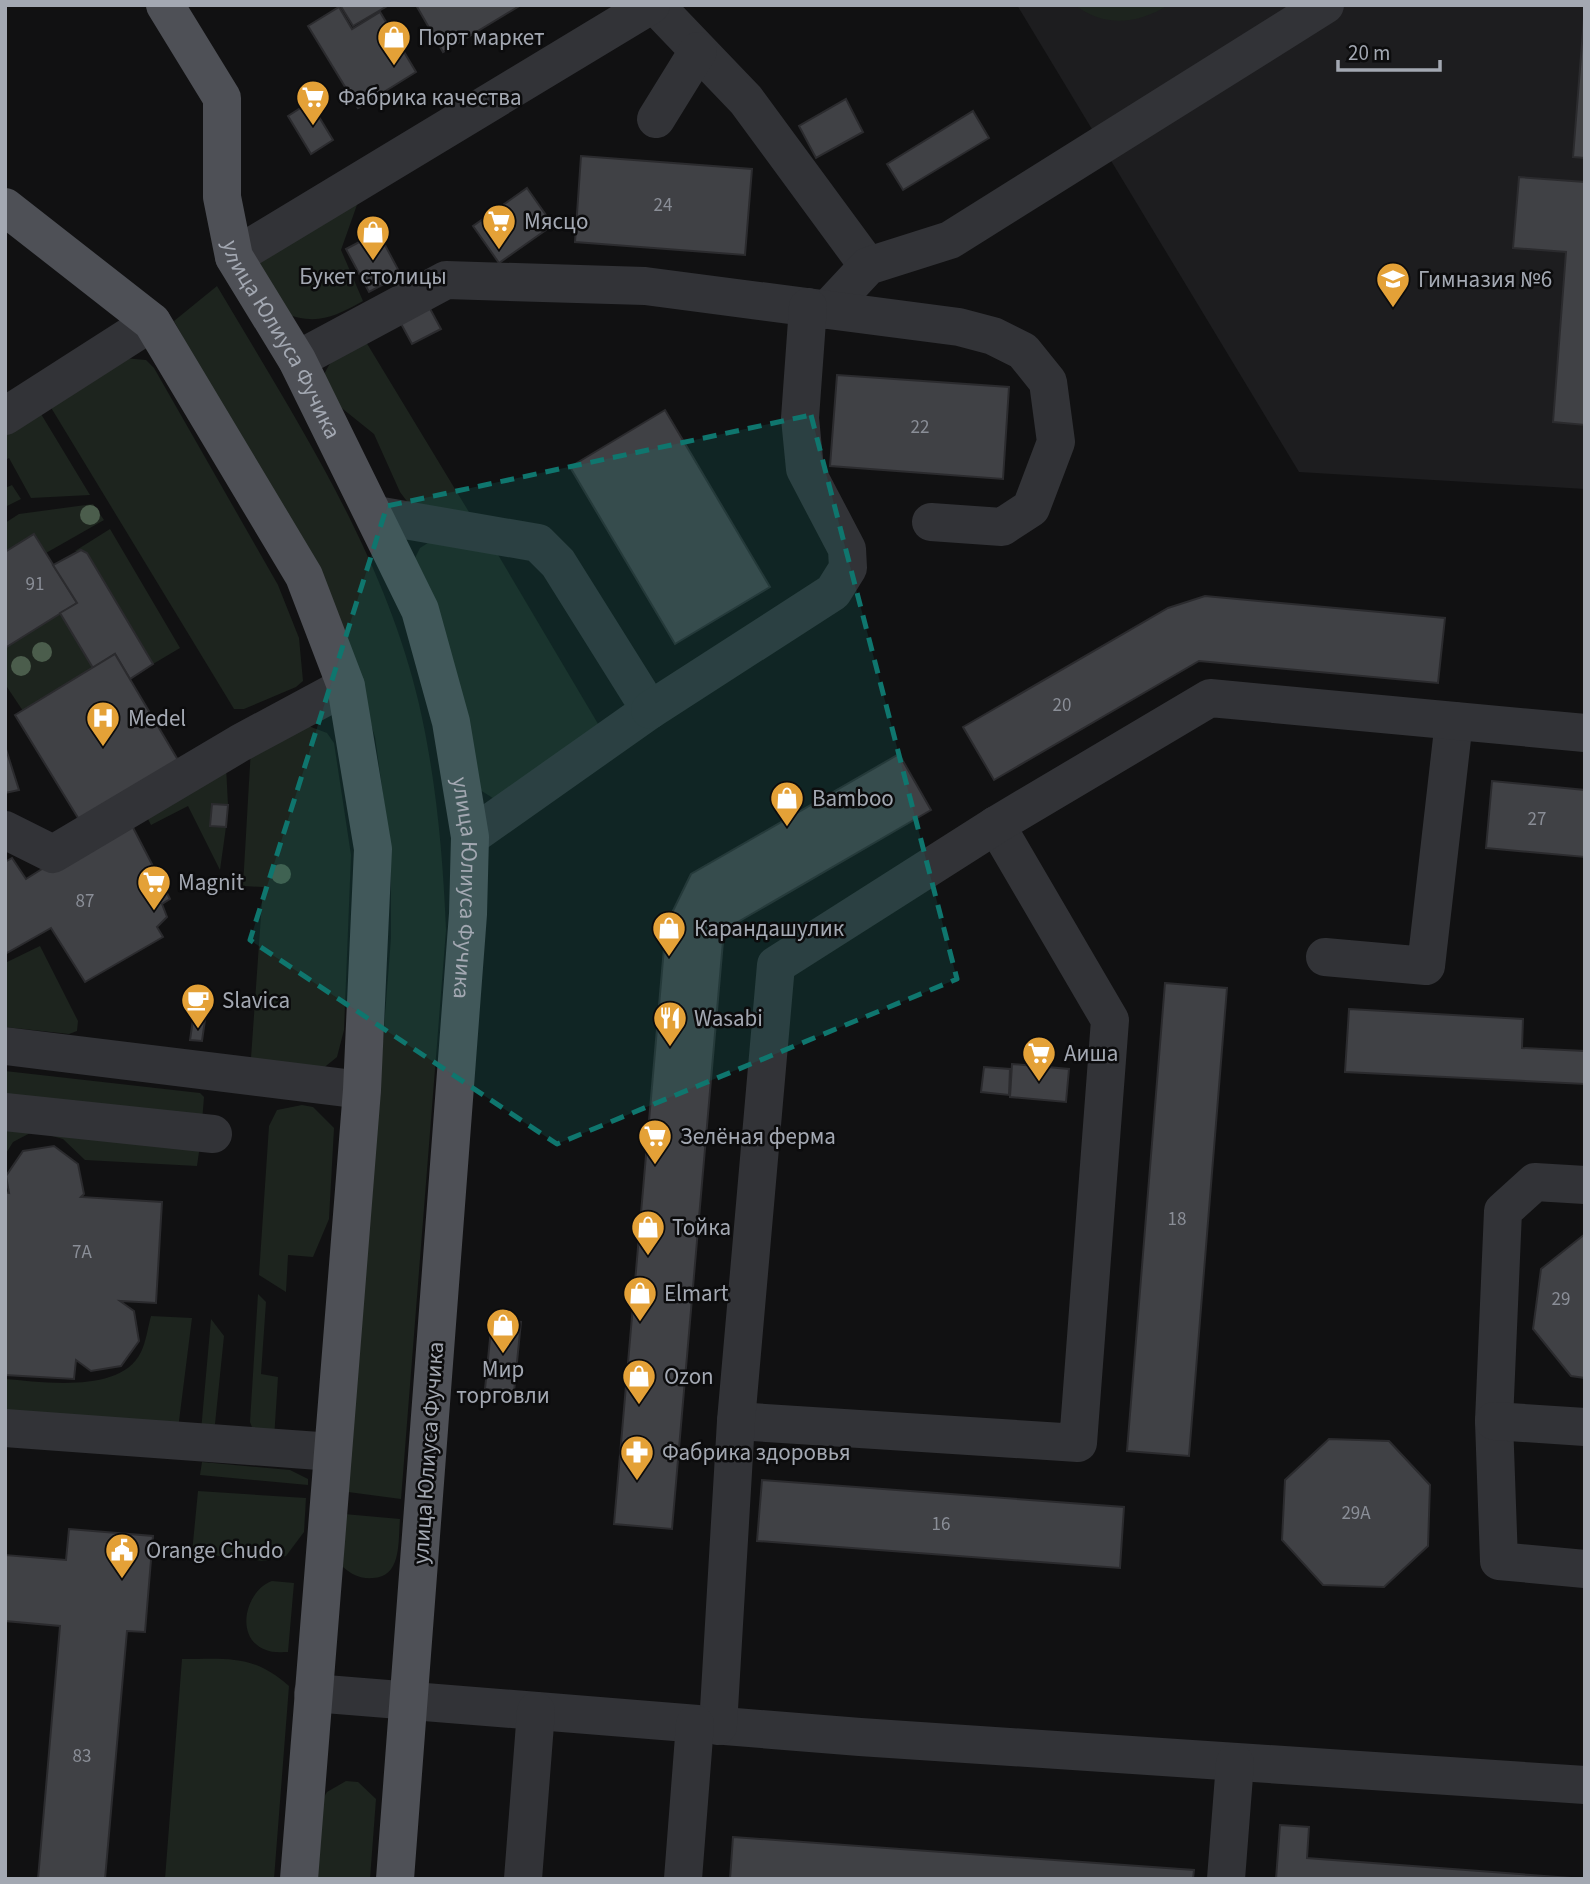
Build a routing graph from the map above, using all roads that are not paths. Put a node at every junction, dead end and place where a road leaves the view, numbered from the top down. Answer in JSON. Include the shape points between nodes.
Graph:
{"nodes":[{"id":1,"x":165,"y":5,"type":"edge"},
{"id":2,"x":653,"y":5,"type":"edge"},
{"id":3,"x":1325,"y":5,"type":"edge"},
{"id":4,"x":698,"y":51,"type":"junction"},
{"id":5,"x":656,"y":119,"type":"dead end"},
{"id":6,"x":5,"y":207,"type":"edge"},
{"id":7,"x":234,"y":257,"type":"junction"},
{"id":8,"x":868,"y":266,"type":"junction"},
{"id":9,"x":817,"y":309,"type":"junction"},
{"id":10,"x":152,"y":322,"type":"junction"},
{"id":11,"x":298,"y":360,"type":"junction"},
{"id":12,"x":5,"y":416,"type":"edge"},
{"id":13,"x":376,"y":515,"type":"junction"},
{"id":14,"x":931,"y":522,"type":"dead end"},
{"id":15,"x":346,"y":686,"type":"junction"},
{"id":16,"x":650,"y":710,"type":"junction"},
{"id":17,"x":1454,"y":721,"type":"junction"},
{"id":18,"x":1585,"y":733,"type":"edge"},
{"id":19,"x":996,"y":825,"type":"junction"},
{"id":20,"x":5,"y":830,"type":"edge"},
{"id":21,"x":470,"y":838,"type":"junction"},
{"id":22,"x":1325,"y":957,"type":"dead end"},
{"id":23,"x":5,"y":1045,"type":"edge"},
{"id":24,"x":362,"y":1090,"type":"junction"},
{"id":25,"x":5,"y":1112,"type":"edge"},
{"id":26,"x":213,"y":1134,"type":"dead end"},
{"id":27,"x":1585,"y":1185,"type":"edge"},
{"id":28,"x":736,"y":1421,"type":"junction"},
{"id":29,"x":1494,"y":1421,"type":"junction"},
{"id":30,"x":5,"y":1427,"type":"edge"},
{"id":31,"x":1585,"y":1427,"type":"edge"},
{"id":32,"x":332,"y":1452,"type":"junction"},
{"id":33,"x":1585,"y":1569,"type":"edge"},
{"id":34,"x":313,"y":1693,"type":"junction"},
{"id":35,"x":410,"y":1701,"type":"junction"},
{"id":36,"x":536,"y":1712,"type":"junction"},
{"id":37,"x":706,"y":1725,"type":"junction"},
{"id":38,"x":1235,"y":1763,"type":"junction"},
{"id":39,"x":1585,"y":1785,"type":"edge"},
{"id":40,"x":299,"y":1879,"type":"edge"},
{"id":41,"x":396,"y":1879,"type":"edge"},
{"id":42,"x":523,"y":1879,"type":"edge"},
{"id":43,"x":683,"y":1879,"type":"edge"},
{"id":44,"x":1226,"y":1879,"type":"edge"}],
"edges":[{"from":1,"to":7,"type":"main road","name":"улица Юлиуса Фучика","via":[[222,98],[222,197]]},
{"from":2,"to":4,"type":"street"},
{"from":2,"to":7,"type":"street"},
{"from":3,"to":8,"type":"street","via":[[950,240]]},
{"from":4,"to":5,"type":"street"},
{"from":4,"to":8,"type":"street","via":[[746,100]]},
{"from":6,"to":10,"type":"main road"},
{"from":7,"to":11,"type":"main road","name":"улица Юлиуса Фучика"},
{"from":8,"to":9,"type":"street"},
{"from":9,"to":11,"type":"street","via":[[645,286],[446,280]]},
{"from":9,"to":14,"type":"street","via":[[959,327],[993,336],[1023,351],[1048,382],[1056,442],[1031,508],[1002,527]]},
{"from":9,"to":16,"type":"street","via":[[800,418],[805,468],[847,549],[848,568],[834,592]]},
{"from":10,"to":12,"type":"street"},
{"from":10,"to":15,"type":"main road","via":[[304,576]]},
{"from":11,"to":13,"type":"main road","name":"улица Юлиуса Фучика"},
{"from":13,"to":16,"type":"street","via":[[538,543],[558,563]]},
{"from":13,"to":21,"type":"main road","name":"улица Юлиуса Фучика","via":[[420,610],[451,722]]},
{"from":15,"to":20,"type":"street","via":[[53,854]]},
{"from":15,"to":24,"type":"main road","via":[[373,849]]},
{"from":16,"to":21,"type":"street"},
{"from":17,"to":18,"type":"street"},
{"from":17,"to":19,"type":"street","via":[[1210,698]]},
{"from":17,"to":22,"type":"street","via":[[1426,966]]},
{"from":19,"to":28,"type":"street","via":[[776,965]]},
{"from":19,"to":28,"type":"street","via":[[1110,1020],[1078,1443]]},
{"from":21,"to":35,"type":"main road","name":"улица Юлиуса Фучика","via":[[468,927]]},
{"from":23,"to":24,"type":"street"},
{"from":24,"to":32,"type":"main road"},
{"from":25,"to":26,"type":"street"},
{"from":27,"to":29,"type":"street","via":[[1535,1182],[1503,1211]]},
{"from":28,"to":37,"type":"street"},
{"from":29,"to":31,"type":"street"},
{"from":29,"to":33,"type":"street","via":[[1499,1561]]},
{"from":30,"to":32,"type":"street"},
{"from":32,"to":34,"type":"main road"},
{"from":34,"to":35,"type":"street"},
{"from":34,"to":40,"type":"main road"},
{"from":35,"to":36,"type":"street"},
{"from":35,"to":41,"type":"main road","name":"улица Юлиуса Фучика"},
{"from":36,"to":37,"type":"street"},
{"from":36,"to":42,"type":"street"},
{"from":37,"to":38,"type":"street"},
{"from":37,"to":43,"type":"street"},
{"from":38,"to":39,"type":"street"},
{"from":38,"to":44,"type":"street"}]}
